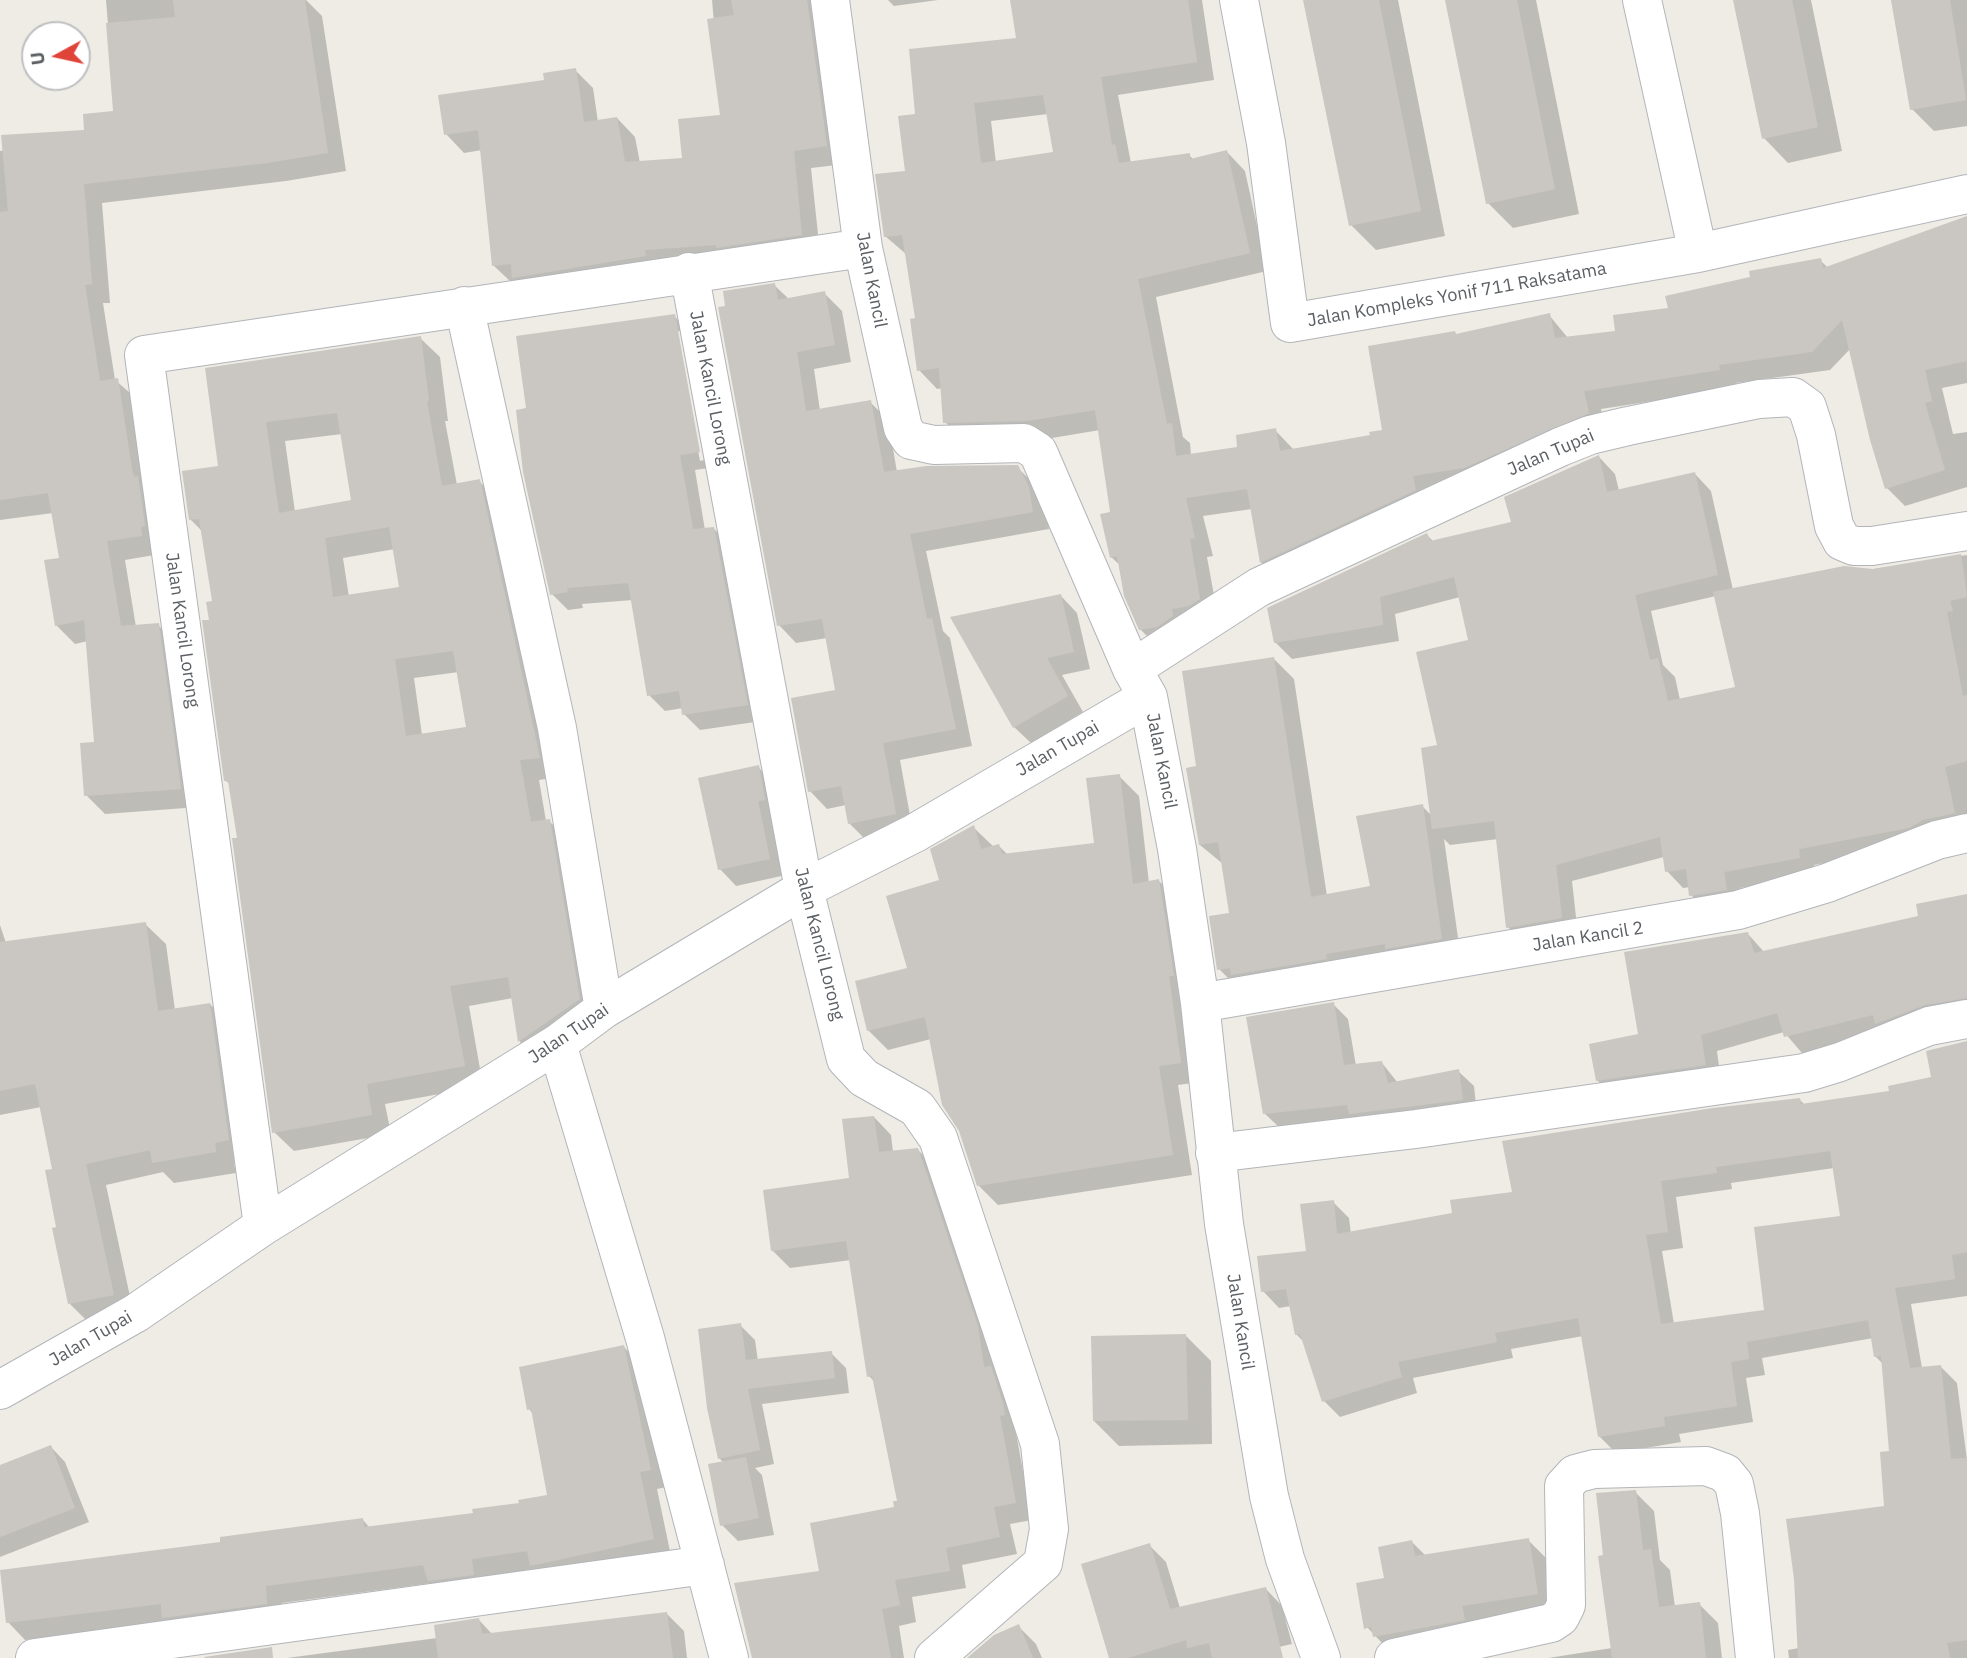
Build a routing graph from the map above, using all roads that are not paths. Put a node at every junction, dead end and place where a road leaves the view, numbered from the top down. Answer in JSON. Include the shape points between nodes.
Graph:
{"nodes":[{"id":1,"x":830,"y":0,"type":"edge"},
{"id":2,"x":1239,"y":0,"type":"edge"},
{"id":3,"x":1642,"y":0,"type":"edge"},
{"id":4,"x":1967,"y":194,"type":"edge"},
{"id":5,"x":863,"y":248,"type":"junction"},
{"id":6,"x":1698,"y":253,"type":"junction"},
{"id":7,"x":689,"y":272,"type":"junction"},
{"id":8,"x":464,"y":306,"type":"junction"},
{"id":9,"x":1967,"y":531,"type":"edge"},
{"id":10,"x":1140,"y":683,"type":"junction"},
{"id":11,"x":1967,"y":833,"type":"edge"},
{"id":12,"x":804,"y":889,"type":"junction"},
{"id":13,"x":1200,"y":1003,"type":"junction"},
{"id":14,"x":604,"y":1009,"type":"junction"},
{"id":15,"x":1967,"y":1019,"type":"edge"},
{"id":16,"x":557,"y":1044,"type":"junction"},
{"id":17,"x":1215,"y":1153,"type":"junction"},
{"id":18,"x":263,"y":1226,"type":"junction"},
{"id":19,"x":0,"y":1390,"type":"edge"},
{"id":20,"x":705,"y":1565,"type":"junction"},
{"id":21,"x":181,"y":1648,"type":"edge"},
{"id":22,"x":35,"y":1658,"type":"edge"},
{"id":23,"x":729,"y":1658,"type":"edge"},
{"id":24,"x":934,"y":1658,"type":"edge"},
{"id":25,"x":1321,"y":1658,"type":"edge"},
{"id":26,"x":1394,"y":1658,"type":"edge"},
{"id":27,"x":1755,"y":1658,"type":"edge"}],
"edges":[{"from":1,"to":5,"type":"street","name":"Jalan Kancil"},
{"from":2,"to":6,"type":"street","name":"Jalan Kompleks Yonif 711 Raksatama","via":[[1266,142],[1290,323]]},
{"from":3,"to":6,"type":"street"},
{"from":4,"to":6,"type":"street","name":"Jalan Kompleks Yonif 711 Raksatama"},
{"from":5,"to":7,"type":"street","name":"Jalan Kancil Lorong"},
{"from":5,"to":10,"type":"street","name":"Jalan Kancil","via":[[903,428],[911,440],[934,445],[1024,443],[1038,452]]},
{"from":7,"to":8,"type":"street","name":"Jalan Kancil Lorong"},
{"from":7,"to":12,"type":"street","name":"Jalan Kancil Lorong"},
{"from":8,"to":14,"type":"street","via":[[557,728]]},
{"from":8,"to":18,"type":"street","name":"Jalan Kancil Lorong","via":[[144,355]]},
{"from":9,"to":10,"type":"street","name":"Jalan Tupai","via":[[1854,546],[1842,541],[1834,526],[1807,407],[1793,397],[1702,409],[1590,435],[1560,447],[1259,587]]},
{"from":10,"to":12,"type":"street","name":"Jalan Tupai","via":[[915,833]]},
{"from":10,"to":13,"type":"street","name":"Jalan Kancil","via":[[1177,849]]},
{"from":11,"to":13,"type":"street","name":"Jalan Kancil 2","via":[[1738,910]]},
{"from":12,"to":14,"type":"street","name":"Jalan Tupai"},
{"from":12,"to":24,"type":"street","name":"Jalan Kancil Lorong","via":[[846,1059],[864,1078],[917,1108],[938,1138],[1040,1444],[1049,1529],[1043,1563]]},
{"from":13,"to":17,"type":"street","name":"Jalan Kancil"},
{"from":14,"to":16,"type":"street","name":"Jalan Tupai"},
{"from":15,"to":17,"type":"street","via":[[1929,1026],[1804,1073]]},
{"from":16,"to":18,"type":"street","name":"Jalan Tupai"},
{"from":16,"to":20,"type":"street","via":[[645,1338]]},
{"from":17,"to":25,"type":"street","name":"Jalan Kancil","via":[[1269,1496]]},
{"from":18,"to":19,"type":"street","name":"Jalan Tupai","via":[[136,1313]]},
{"from":20,"to":21,"type":"street"},
{"from":20,"to":23,"type":"street"},
{"from":21,"to":22,"type":"street"},
{"from":26,"to":27,"type":"street","via":[[1560,1617],[1566,1605],[1564,1486],[1575,1474],[1594,1469],[1706,1466],[1725,1473],[1734,1484]]}]}
